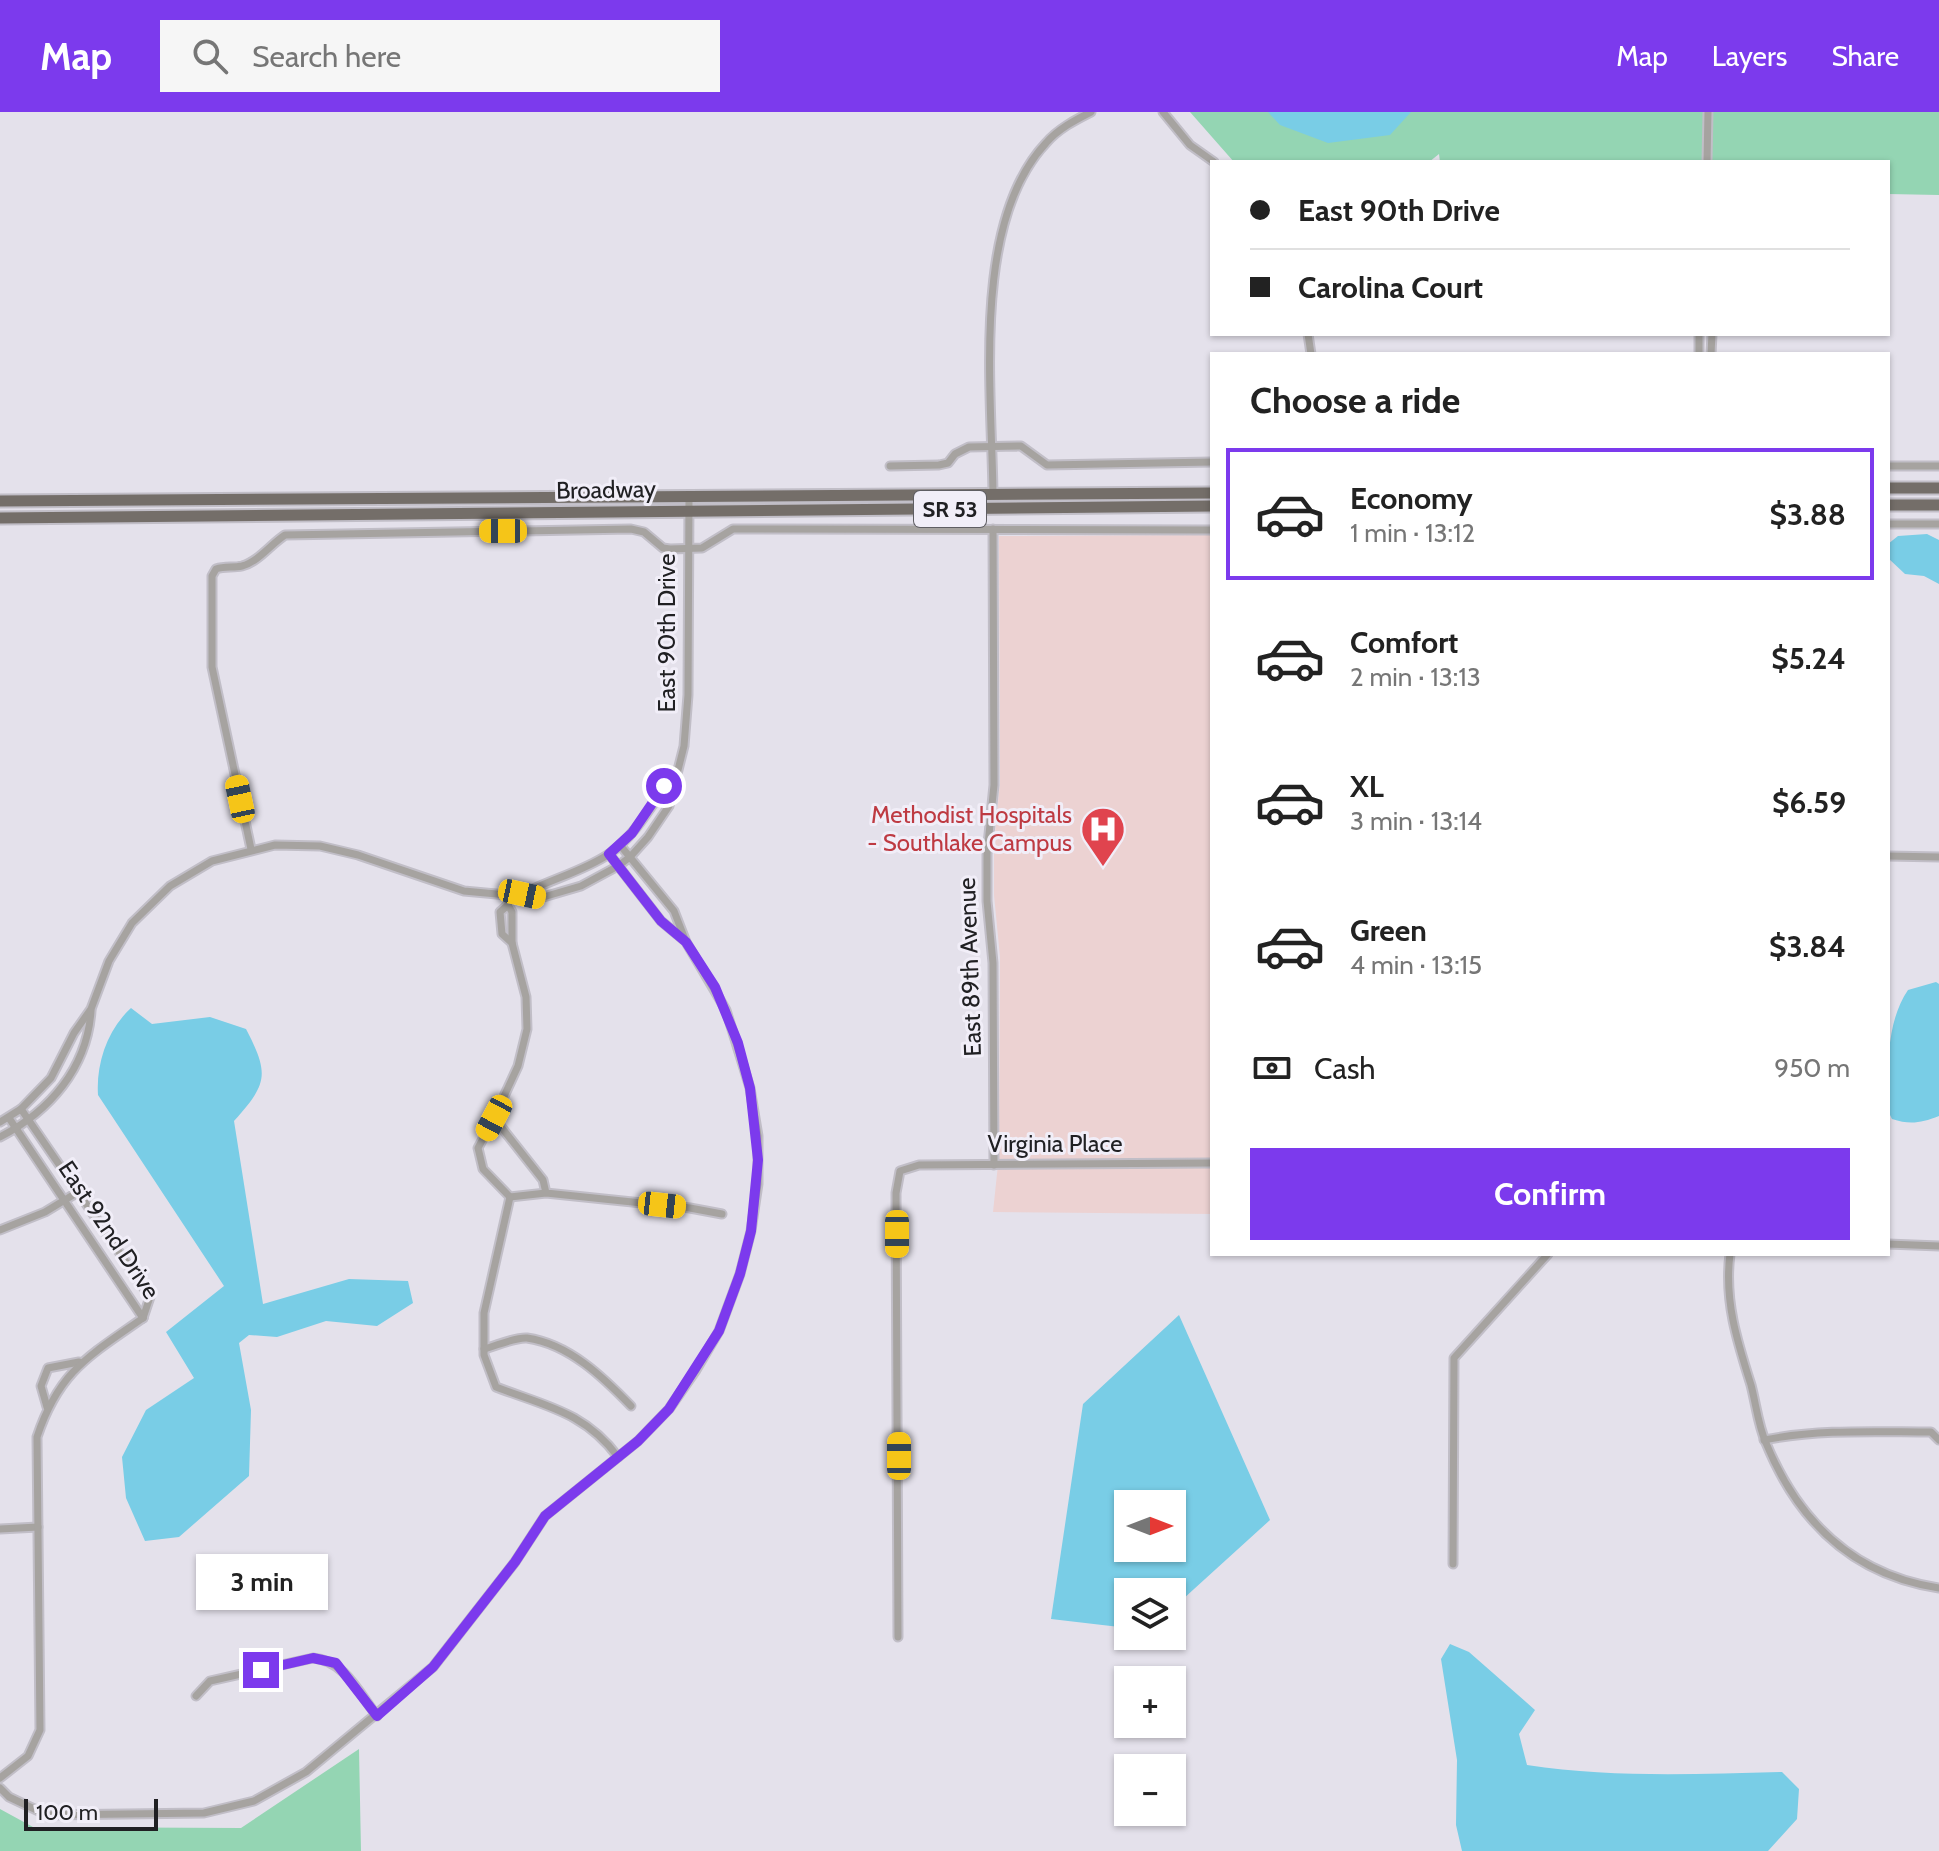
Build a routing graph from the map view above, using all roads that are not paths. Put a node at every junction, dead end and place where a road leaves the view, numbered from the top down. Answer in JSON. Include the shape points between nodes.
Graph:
{"nodes":[{"id":1,"x":1091,"y":112,"type":"edge"},
{"id":2,"x":1163,"y":112,"type":"edge"},
{"id":3,"x":1708,"y":112,"type":"edge"},
{"id":4,"x":1211,"y":160,"type":"edge"},
{"id":5,"x":1707,"y":160,"type":"edge"},
{"id":6,"x":992,"y":447,"type":"junction"},
{"id":7,"x":1210,"y":462,"type":"edge"},
{"id":8,"x":890,"y":466,"type":"dead end"},
{"id":9,"x":1890,"y":466,"type":"edge"},
{"id":10,"x":1939,"y":466,"type":"edge"},
{"id":11,"x":1890,"y":488,"type":"edge"},
{"id":12,"x":1939,"y":488,"type":"edge"},
{"id":13,"x":1210,"y":493,"type":"edge"},
{"id":14,"x":993,"y":495,"type":"junction"},
{"id":15,"x":689,"y":497,"type":"junction"},
{"id":16,"x":0,"y":501,"type":"edge"},
{"id":17,"x":1890,"y":505,"type":"edge"},
{"id":18,"x":1939,"y":505,"type":"edge"},
{"id":19,"x":1210,"y":506,"type":"edge"},
{"id":20,"x":688,"y":511,"type":"junction"},
{"id":21,"x":0,"y":518,"type":"edge"},
{"id":22,"x":1890,"y":524,"type":"edge"},
{"id":23,"x":1939,"y":524,"type":"edge"},
{"id":24,"x":993,"y":529,"type":"junction"},
{"id":25,"x":1210,"y":530,"type":"edge"},
{"id":26,"x":688,"y":549,"type":"junction"},
{"id":27,"x":678,"y":769,"type":"junction"},
{"id":28,"x":620,"y":845,"type":"junction"},
{"id":29,"x":251,"y":849,"type":"junction"},
{"id":30,"x":609,"y":854,"type":"junction"},
{"id":31,"x":1890,"y":856,"type":"edge"},
{"id":32,"x":630,"y":857,"type":"junction"},
{"id":33,"x":1939,"y":857,"type":"edge"},
{"id":34,"x":618,"y":866,"type":"junction"},
{"id":35,"x":522,"y":894,"type":"junction"},
{"id":36,"x":508,"y":895,"type":"junction"},
{"id":37,"x":686,"y":942,"type":"junction"},
{"id":38,"x":91,"y":1009,"type":"junction"},
{"id":39,"x":21,"y":1109,"type":"junction"},
{"id":40,"x":9,"y":1118,"type":"junction"},
{"id":41,"x":494,"y":1118,"type":"junction"},
{"id":42,"x":28,"y":1120,"type":"junction"},
{"id":43,"x":0,"y":1122,"type":"edge"},
{"id":44,"x":17,"y":1128,"type":"junction"},
{"id":45,"x":0,"y":1137,"type":"edge"},
{"id":46,"x":1210,"y":1163,"type":"edge"},
{"id":47,"x":994,"y":1165,"type":"junction"},
{"id":48,"x":78,"y":1192,"type":"junction"},
{"id":49,"x":546,"y":1193,"type":"junction"},
{"id":50,"x":510,"y":1197,"type":"junction"},
{"id":51,"x":65,"y":1200,"type":"junction"},
{"id":52,"x":722,"y":1214,"type":"dead end"},
{"id":53,"x":0,"y":1230,"type":"edge"},
{"id":54,"x":1890,"y":1244,"type":"edge"},
{"id":55,"x":1939,"y":1246,"type":"edge"},
{"id":56,"x":1546,"y":1256,"type":"edge"},
{"id":57,"x":1730,"y":1256,"type":"edge"},
{"id":58,"x":143,"y":1318,"type":"junction"},
{"id":59,"x":484,"y":1349,"type":"junction"},
{"id":60,"x":79,"y":1362,"type":"junction"},
{"id":61,"x":631,"y":1406,"type":"dead end"},
{"id":62,"x":47,"y":1407,"type":"junction"},
{"id":63,"x":1764,"y":1440,"type":"junction"},
{"id":64,"x":1939,"y":1440,"type":"edge"},
{"id":65,"x":618,"y":1457,"type":"junction"},
{"id":66,"x":38,"y":1527,"type":"junction"},
{"id":67,"x":0,"y":1529,"type":"edge"},
{"id":68,"x":1453,"y":1564,"type":"dead end"},
{"id":69,"x":1939,"y":1588,"type":"edge"},
{"id":70,"x":898,"y":1637,"type":"dead end"},
{"id":71,"x":196,"y":1696,"type":"dead end"},
{"id":72,"x":377,"y":1716,"type":"junction"},
{"id":73,"x":0,"y":1778,"type":"edge"},
{"id":74,"x":0,"y":1788,"type":"edge"}],
"edges":[{"from":1,"to":6,"type":"street","via":[[1046,143],[1007,210],[990,309]]},
{"from":2,"to":4,"type":"street","via":[[1190,145]]},
{"from":3,"to":5,"type":"street"},
{"from":6,"to":7,"type":"street","via":[[1021,446],[1047,465]]},
{"from":6,"to":8,"type":"street","via":[[969,447],[939,465]]},
{"from":6,"to":14,"type":"street"},
{"from":9,"to":10,"type":"street"},
{"from":11,"to":12,"type":"main road"},
{"from":13,"to":14,"type":"main road","name":"Broadway","number":"SR 53"},
{"from":14,"to":15,"type":"main road","name":"Broadway","number":"SR 53"},
{"from":15,"to":16,"type":"main road","name":"Broadway","number":"SR 53"},
{"from":15,"to":20,"type":"street","name":"East 90th Drive"},
{"from":17,"to":18,"type":"main road"},
{"from":19,"to":20,"type":"main road","name":"Broadway","number":"SR 53"},
{"from":20,"to":21,"type":"main road","name":"Broadway","number":"SR 53"},
{"from":20,"to":26,"type":"street","name":"East 90th Drive"},
{"from":22,"to":23,"type":"street"},
{"from":24,"to":25,"type":"street"},
{"from":24,"to":26,"type":"street","via":[[733,529],[713,544]]},
{"from":24,"to":47,"type":"street","name":"East 89th Avenue","via":[[994,785],[987,901],[993,963]]},
{"from":26,"to":27,"type":"street","name":"East 90th Drive","via":[[687,725]]},
{"from":26,"to":29,"type":"street","via":[[663,548],[631,529],[303,534],[285,535],[241,566],[216,569],[212,667]]},
{"from":27,"to":28,"type":"street","name":"East 90th Drive"},
{"from":27,"to":32,"type":"street","name":"East 90th Drive","via":[[669,806]]},
{"from":28,"to":30,"type":"street","name":"East 90th Drive"},
{"from":28,"to":32,"type":"street"},
{"from":29,"to":36,"type":"street","name":"East 90th Drive","via":[[302,844],[337,849],[464,891]]},
{"from":29,"to":38,"type":"street","name":"East 90th Drive","via":[[190,872],[151,903],[109,961]]},
{"from":30,"to":34,"type":"street"},
{"from":30,"to":35,"type":"street","name":"East 90th Drive"},
{"from":31,"to":33,"type":"street"},
{"from":32,"to":34,"type":"street","name":"East 90th Drive"},
{"from":32,"to":37,"type":"street","via":[[674,911]]},
{"from":34,"to":35,"type":"street","name":"East 90th Drive","via":[[556,895]]},
{"from":34,"to":37,"type":"street","via":[[661,921]]},
{"from":35,"to":36,"type":"street","name":"East 90th Drive"},
{"from":36,"to":41,"type":"street","via":[[527,1029],[518,1066]]},
{"from":37,"to":65,"type":"street","via":[[715,987],[738,1043],[758,1136],[758,1184],[740,1274],[719,1331],[669,1409]]},
{"from":38,"to":39,"type":"street","via":[[51,1078]]},
{"from":38,"to":42,"type":"street","via":[[89,1037],[77,1064],[43,1109]]},
{"from":39,"to":40,"type":"street"},
{"from":39,"to":42,"type":"street","name":"East 92nd Drive"},
{"from":40,"to":43,"type":"street"},
{"from":40,"to":44,"type":"street","name":"East 92nd Drive"},
{"from":41,"to":49,"type":"street","via":[[543,1180]]},
{"from":41,"to":50,"type":"street","via":[[478,1148],[483,1169]]},
{"from":42,"to":44,"type":"street"},
{"from":42,"to":48,"type":"street","name":"East 92nd Drive"},
{"from":44,"to":45,"type":"street"},
{"from":44,"to":51,"type":"street","name":"East 92nd Drive"},
{"from":46,"to":47,"type":"street","name":"Virginia Place"},
{"from":47,"to":70,"type":"street","name":"Virginia Place","via":[[919,1165],[900,1171]]},
{"from":48,"to":51,"type":"street"},
{"from":48,"to":58,"type":"street","name":"East 92nd Drive","via":[[150,1297]]},
{"from":49,"to":50,"type":"street"},
{"from":49,"to":52,"type":"street"},
{"from":50,"to":59,"type":"street","via":[[484,1313]]},
{"from":51,"to":53,"type":"street"},
{"from":51,"to":58,"type":"street","name":"East 92nd Drive"},
{"from":54,"to":55,"type":"street"},
{"from":56,"to":68,"type":"street","via":[[1454,1358]]},
{"from":57,"to":63,"type":"street","via":[[1729,1308]]},
{"from":58,"to":60,"type":"street"},
{"from":59,"to":61,"type":"street","via":[[524,1338],[559,1349],[599,1374]]},
{"from":59,"to":65,"type":"street","via":[[496,1387],[582,1421],[601,1434]]},
{"from":60,"to":62,"type":"street"},
{"from":60,"to":62,"type":"street","via":[[48,1368],[41,1386]]},
{"from":62,"to":66,"type":"street","via":[[37,1437]]},
{"from":63,"to":64,"type":"street","via":[[1800,1433],[1931,1432]]},
{"from":63,"to":69,"type":"street","via":[[1797,1504],[1828,1538],[1865,1564]]},
{"from":65,"to":72,"type":"street","via":[[545,1516],[433,1667]]},
{"from":66,"to":67,"type":"street"},
{"from":66,"to":73,"type":"street","via":[[40,1730],[28,1756]]},
{"from":71,"to":72,"type":"street","via":[[210,1681],[324,1658],[336,1663]]},
{"from":72,"to":74,"type":"street","via":[[306,1772],[254,1801],[204,1813],[47,1815]]}]}
